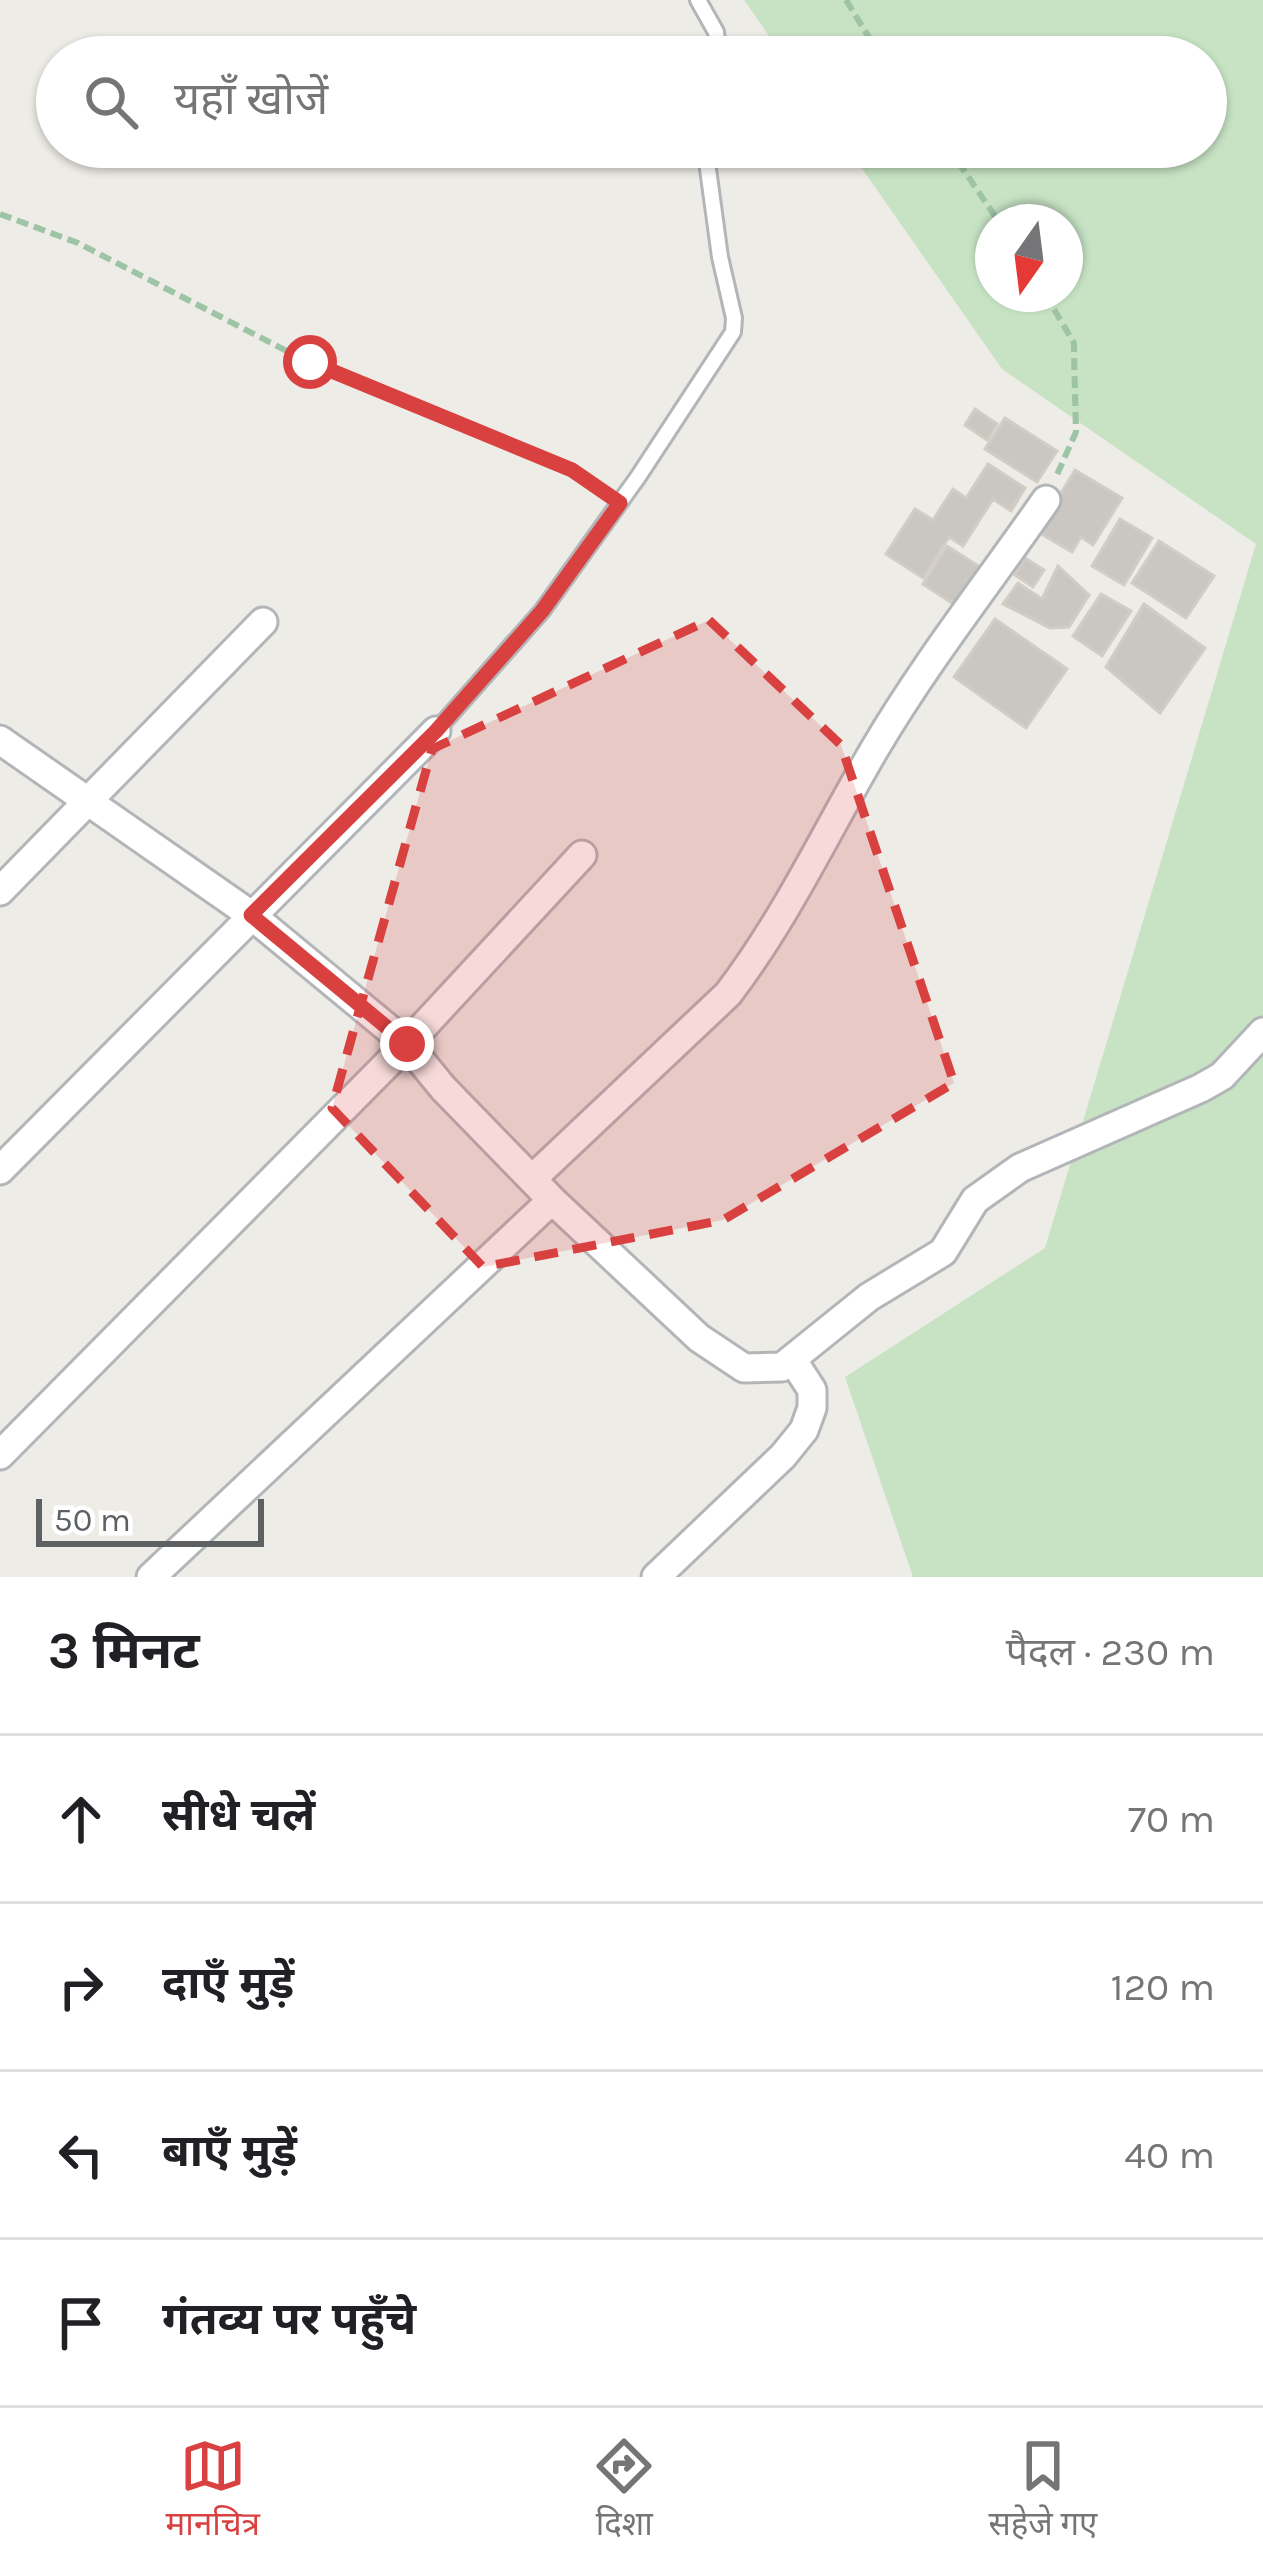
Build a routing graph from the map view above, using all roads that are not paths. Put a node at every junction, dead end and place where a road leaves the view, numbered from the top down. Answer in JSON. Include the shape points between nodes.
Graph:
{"nodes":[{"id":1,"x":698,"y":0,"type":"edge"},
{"id":2,"x":716,"y":36,"type":"edge"},
{"id":3,"x":708,"y":168,"type":"edge"},
{"id":4,"x":1046,"y":500,"type":"road end"},
{"id":5,"x":263,"y":622,"type":"dead end"},
{"id":6,"x":436,"y":731,"type":"joint"},
{"id":7,"x":0,"y":740,"type":"edge"},
{"id":8,"x":86,"y":799,"type":"junction"},
{"id":9,"x":582,"y":855,"type":"dead end"},
{"id":10,"x":0,"y":891,"type":"edge"},
{"id":11,"x":251,"y":915,"type":"junction"},
{"id":12,"x":1263,"y":1032,"type":"edge"},
{"id":13,"x":407,"y":1044,"type":"junction"},
{"id":14,"x":0,"y":1170,"type":"edge"},
{"id":15,"x":532,"y":1179,"type":"junction"},
{"id":16,"x":552,"y":1200,"type":"junction"},
{"id":17,"x":791,"y":1359,"type":"junction"},
{"id":18,"x":0,"y":1455,"type":"edge"},
{"id":19,"x":151,"y":1577,"type":"edge"},
{"id":20,"x":656,"y":1577,"type":"edge"}],
"edges":[{"from":1,"to":2,"type":"lane"},
{"from":3,"to":6,"type":"lane","via":[[733,332],[542,611]]},
{"from":4,"to":15,"type":"street","via":[[876,746],[728,994]]},
{"from":5,"to":8,"type":"street"},
{"from":6,"to":11,"type":"street"},
{"from":7,"to":8,"type":"street"},
{"from":8,"to":10,"type":"street"},
{"from":8,"to":11,"type":"street"},
{"from":9,"to":13,"type":"street"},
{"from":11,"to":13,"type":"street"},
{"from":11,"to":14,"type":"street"},
{"from":12,"to":17,"type":"street","via":[[1202,1088],[987,1190],[944,1252],[869,1297]]},
{"from":13,"to":15,"type":"street"},
{"from":13,"to":18,"type":"street"},
{"from":15,"to":16,"type":"street"},
{"from":16,"to":17,"type":"street","via":[[733,1363],[764,1370]]},
{"from":16,"to":19,"type":"street"},
{"from":17,"to":20,"type":"street","via":[[812,1390],[804,1430]]}]}
